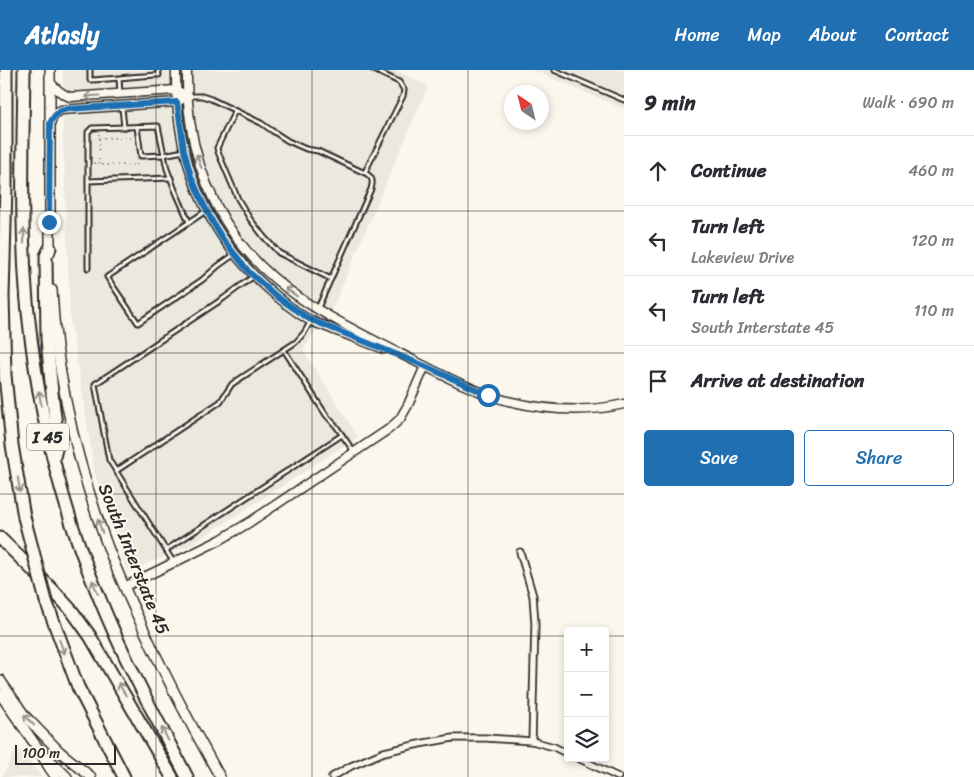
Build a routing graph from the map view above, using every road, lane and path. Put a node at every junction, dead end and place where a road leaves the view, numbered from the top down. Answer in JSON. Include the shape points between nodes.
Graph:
{"nodes":[{"id":1,"x":6,"y":70,"type":"edge"},
{"id":2,"x":24,"y":70,"type":"edge"},
{"id":3,"x":50,"y":70,"type":"edge"},
{"id":4,"x":90,"y":70,"type":"edge"},
{"id":5,"x":158,"y":70,"type":"edge"},
{"id":6,"x":176,"y":70,"type":"edge"},
{"id":7,"x":187,"y":70,"type":"edge"},
{"id":8,"x":374,"y":70,"type":"edge"},
{"id":9,"x":554,"y":70,"type":"edge"},
{"id":10,"x":119,"y":79,"type":"junction"},
{"id":11,"x":50,"y":82,"type":"junction"},
{"id":12,"x":176,"y":90,"type":"junction"},
{"id":13,"x":120,"y":94,"type":"junction"},
{"id":14,"x":188,"y":96,"type":"junction"},
{"id":15,"x":624,"y":100,"type":"edge"},
{"id":16,"x":177,"y":102,"type":"junction"},
{"id":17,"x":122,"y":105,"type":"junction"},
{"id":18,"x":235,"y":111,"type":"junction"},
{"id":19,"x":50,"y":123,"type":"junction"},
{"id":20,"x":99,"y":127,"type":"junction"},
{"id":21,"x":124,"y":127,"type":"junction"},
{"id":22,"x":137,"y":127,"type":"junction"},
{"id":23,"x":99,"y":138,"type":"junction"},
{"id":24,"x":139,"y":138,"type":"junction"},
{"id":25,"x":184,"y":150,"type":"junction"},
{"id":26,"x":163,"y":155,"type":"junction"},
{"id":27,"x":141,"y":156,"type":"junction"},
{"id":28,"x":88,"y":163,"type":"junction"},
{"id":29,"x":99,"y":163,"type":"junction"},
{"id":30,"x":365,"y":172,"type":"junction"},
{"id":31,"x":170,"y":178,"type":"junction"},
{"id":32,"x":88,"y":181,"type":"junction"},
{"id":33,"x":6,"y":186,"type":"junction"},
{"id":34,"x":0,"y":201,"type":"edge"},
{"id":35,"x":217,"y":206,"type":"junction"},
{"id":36,"x":207,"y":211,"type":"junction"},
{"id":37,"x":189,"y":222,"type":"junction"},
{"id":38,"x":50,"y":248,"type":"junction"},
{"id":39,"x":235,"y":254,"type":"junction"},
{"id":40,"x":88,"y":268,"type":"dead end"},
{"id":41,"x":254,"y":276,"type":"junction"},
{"id":42,"x":331,"y":279,"type":"junction"},
{"id":43,"x":317,"y":310,"type":"junction"},
{"id":44,"x":312,"y":320,"type":"junction"},
{"id":45,"x":284,"y":350,"type":"junction"},
{"id":46,"x":425,"y":366,"type":"junction"},
{"id":47,"x":624,"y":404,"type":"edge"},
{"id":48,"x":342,"y":435,"type":"junction"},
{"id":49,"x":354,"y":452,"type":"junction"},
{"id":50,"x":53,"y":459,"type":"junction"},
{"id":51,"x":116,"y":471,"type":"junction"},
{"id":52,"x":0,"y":538,"type":"edge"},
{"id":53,"x":166,"y":550,"type":"junction"},
{"id":54,"x":520,"y":552,"type":"dead end"},
{"id":55,"x":175,"y":563,"type":"junction"},
{"id":56,"x":124,"y":587,"type":"junction"},
{"id":57,"x":0,"y":680,"type":"edge"},
{"id":58,"x":0,"y":694,"type":"edge"},
{"id":59,"x":532,"y":741,"type":"junction"},
{"id":60,"x":37,"y":747,"type":"junction"},
{"id":61,"x":564,"y":752,"type":"edge"},
{"id":62,"x":586,"y":762,"type":"edge"},
{"id":63,"x":56,"y":777,"type":"edge"},
{"id":64,"x":67,"y":777,"type":"edge"},
{"id":65,"x":90,"y":777,"type":"edge"},
{"id":66,"x":124,"y":777,"type":"edge"},
{"id":67,"x":172,"y":777,"type":"edge"},
{"id":68,"x":187,"y":777,"type":"edge"},
{"id":69,"x":220,"y":777,"type":"edge"},
{"id":70,"x":332,"y":777,"type":"edge"},
{"id":71,"x":618,"y":777,"type":"edge"}],
"edges":[{"from":1,"to":33,"type":"highway","number":"I 45"},
{"from":50,"to":2,"type":"highway","number":"I 45","one_way":true,"via":[[38,385],[27,303]]},
{"from":3,"to":11,"type":"main road","name":"South Interstate 45"},
{"from":4,"to":10,"type":"lane","via":[[90,80]]},
{"from":5,"to":10,"type":"lane","via":[[158,75]]},
{"from":6,"to":12,"type":"street"},
{"from":7,"to":14,"type":"street"},
{"from":8,"to":30,"type":"lane","via":[[399,82],[404,90]]},
{"from":9,"to":15,"type":"lane"},
{"from":10,"to":13,"type":"lane"},
{"from":13,"to":11,"type":"street","one_way":true,"via":[[70,97]]},
{"from":11,"to":19,"type":"main road","name":"South Interstate 45"},
{"from":12,"to":13,"type":"street"},
{"from":12,"to":14,"type":"street"},
{"from":12,"to":16,"type":"street"},
{"from":13,"to":17,"type":"street"},
{"from":14,"to":16,"type":"street"},
{"from":14,"to":18,"type":"lane","via":[[202,96]]},
{"from":35,"to":14,"type":"street","one_way":true,"via":[[196,152]]},
{"from":16,"to":17,"type":"street"},
{"from":16,"to":25,"type":"street"},
{"from":17,"to":19,"type":"street","via":[[61,110]]},
{"from":17,"to":21,"type":"lane"},
{"from":18,"to":30,"type":"lane","via":[[288,141]]},
{"from":18,"to":42,"type":"lane","via":[[218,152],[246,213],[279,253]]},
{"from":19,"to":38,"type":"main road","name":"South Interstate 45"},
{"from":20,"to":21,"type":"lane"},
{"from":20,"to":23,"type":"path"},
{"from":20,"to":28,"type":"lane","via":[[88,132]]},
{"from":21,"to":22,"type":"lane"},
{"from":22,"to":24,"type":"lane"},
{"from":22,"to":26,"type":"lane","via":[[158,126]]},
{"from":23,"to":24,"type":"path"},
{"from":23,"to":29,"type":"path"},
{"from":24,"to":27,"type":"lane"},
{"from":25,"to":26,"type":"lane"},
{"from":25,"to":36,"type":"street","via":[[191,176]]},
{"from":26,"to":27,"type":"lane"},
{"from":26,"to":31,"type":"lane"},
{"from":27,"to":29,"type":"path","via":[[137,158],[137,165]]},
{"from":28,"to":29,"type":"path"},
{"from":28,"to":32,"type":"lane"},
{"from":30,"to":42,"type":"lane","via":[[371,176],[372,189]]},
{"from":31,"to":32,"type":"lane"},
{"from":31,"to":37,"type":"lane"},
{"from":32,"to":40,"type":"lane"},
{"from":33,"to":34,"type":"highway"},
{"from":33,"to":66,"type":"highway","number":"I 45","one_way":true,"bridge":true,"via":[[5,375],[24,517],[46,601],[78,687]]},
{"from":35,"to":36,"type":"street"},
{"from":43,"to":35,"type":"street","one_way":true,"via":[[263,268],[239,241]]},
{"from":36,"to":37,"type":"lane"},
{"from":36,"to":39,"type":"street"},
{"from":37,"to":39,"type":"lane","via":[[107,277],[138,323]]},
{"from":38,"to":50,"type":"highway","via":[[46,256],[47,338],[58,441]]},
{"from":56,"to":38,"type":"main road","name":"South Interstate 45","one_way":true,"via":[[93,504],[69,414],[53,312]]},
{"from":39,"to":41,"type":"street"},
{"from":41,"to":44,"type":"street","via":[[276,296]]},
{"from":41,"to":51,"type":"lane","via":[[95,384],[109,460]]},
{"from":42,"to":43,"type":"lane"},
{"from":43,"to":44,"type":"street"},
{"from":43,"to":46,"type":"street"},
{"from":44,"to":45,"type":"lane","via":[[296,342]]},
{"from":44,"to":46,"type":"street"},
{"from":45,"to":48,"type":"lane"},
{"from":45,"to":51,"type":"lane","via":[[232,384],[220,402]]},
{"from":46,"to":47,"type":"street","via":[[488,395],[524,405],[578,409]]},
{"from":46,"to":49,"type":"street","via":[[400,419]]},
{"from":48,"to":49,"type":"lane"},
{"from":48,"to":53,"type":"lane"},
{"from":49,"to":55,"type":"street","via":[[250,522]]},
{"from":68,"to":50,"type":"highway","number":"I 45","one_way":true,"via":[[104,611],[73,528]]},
{"from":51,"to":53,"type":"lane"},
{"from":67,"to":52,"type":"highway","one_way":true,"via":[[90,636],[57,594]]},
{"from":53,"to":55,"type":"lane"},
{"from":54,"to":59,"type":"street","via":[[533,596],[535,624]]},
{"from":55,"to":56,"type":"street"},
{"from":56,"to":69,"type":"main road","name":"South Interstate 45","via":[[153,650]]},
{"from":65,"to":57,"type":"main road","one_way":true,"via":[[25,716]]},
{"from":58,"to":60,"type":"main road"},
{"from":59,"to":61,"type":"street"},
{"from":59,"to":70,"type":"street","via":[[467,737],[418,744],[384,752]]},
{"from":60,"to":63,"type":"main road"},
{"from":60,"to":64,"type":"main road"},
{"from":62,"to":71,"type":"street"}]}
